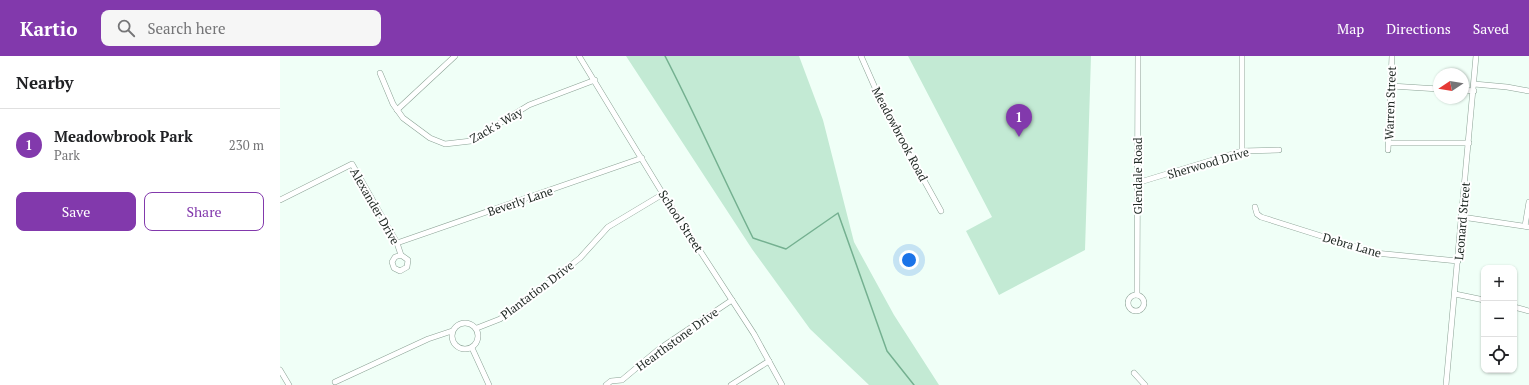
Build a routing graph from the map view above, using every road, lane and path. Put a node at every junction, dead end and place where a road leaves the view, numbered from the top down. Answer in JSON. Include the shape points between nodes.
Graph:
{"nodes":[{"id":1,"x":455,"y":56,"type":"edge"},
{"id":2,"x":580,"y":56,"type":"edge"},
{"id":3,"x":861,"y":56,"type":"edge"},
{"id":4,"x":1138,"y":56,"type":"edge"},
{"id":5,"x":1242,"y":56,"type":"edge"},
{"id":6,"x":1392,"y":56,"type":"edge"},
{"id":7,"x":1476,"y":56,"type":"edge"},
{"id":8,"x":380,"y":73,"type":"dead end"},
{"id":9,"x":594,"y":80,"type":"junction"},
{"id":10,"x":1474,"y":84,"type":"junction"},
{"id":11,"x":1391,"y":86,"type":"junction"},
{"id":12,"x":1433,"y":89,"type":"edge"},
{"id":13,"x":1469,"y":91,"type":"edge"},
{"id":14,"x":1474,"y":91,"type":"junction"},
{"id":15,"x":1529,"y":91,"type":"edge"},
{"id":16,"x":397,"y":110,"type":"junction"},
{"id":17,"x":1389,"y":143,"type":"junction"},
{"id":18,"x":1469,"y":144,"type":"junction"},
{"id":19,"x":1279,"y":150,"type":"dead end"},
{"id":20,"x":1388,"y":150,"type":"dead end"},
{"id":21,"x":1242,"y":151,"type":"junction"},
{"id":22,"x":642,"y":158,"type":"junction"},
{"id":23,"x":1137,"y":183,"type":"junction"},
{"id":24,"x":663,"y":194,"type":"junction"},
{"id":25,"x":280,"y":200,"type":"edge"},
{"id":26,"x":1529,"y":202,"type":"edge"},
{"id":27,"x":1255,"y":207,"type":"dead end"},
{"id":28,"x":941,"y":211,"type":"dead end"},
{"id":29,"x":1462,"y":217,"type":"junction"},
{"id":30,"x":1527,"y":227,"type":"edge"},
{"id":31,"x":398,"y":243,"type":"junction"},
{"id":32,"x":401,"y":255,"type":"dead end"},
{"id":33,"x":1458,"y":261,"type":"junction"},
{"id":34,"x":1455,"y":294,"type":"junction"},
{"id":35,"x":1136,"y":295,"type":"dead end"},
{"id":36,"x":1481,"y":299,"type":"edge"},
{"id":37,"x":732,"y":300,"type":"junction"},
{"id":38,"x":1517,"y":308,"type":"edge"},
{"id":39,"x":1529,"y":311,"type":"edge"},
{"id":40,"x":477,"y":328,"type":"junction"},
{"id":41,"x":452,"y":331,"type":"junction"},
{"id":42,"x":472,"y":348,"type":"junction"},
{"id":43,"x":769,"y":361,"type":"junction"},
{"id":44,"x":280,"y":370,"type":"edge"},
{"id":45,"x":1134,"y":373,"type":"dead end"},
{"id":46,"x":335,"y":382,"type":"dead end"},
{"id":47,"x":622,"y":383,"type":"edge"},
{"id":48,"x":289,"y":385,"type":"edge"},
{"id":49,"x":489,"y":385,"type":"edge"},
{"id":50,"x":606,"y":385,"type":"edge"},
{"id":51,"x":731,"y":385,"type":"edge"},
{"id":52,"x":782,"y":385,"type":"edge"},
{"id":53,"x":1145,"y":385,"type":"edge"},
{"id":54,"x":1446,"y":385,"type":"edge"}],
"edges":[{"from":1,"to":16,"type":"street"},
{"from":2,"to":9,"type":"street","name":"School Street"},
{"from":3,"to":28,"type":"street","name":"Meadowbrook Road","via":[[884,108]]},
{"from":4,"to":23,"type":"street","name":"Glendale Road"},
{"from":5,"to":21,"type":"street"},
{"from":6,"to":11,"type":"street","name":"Warren Street"},
{"from":7,"to":10,"type":"street","name":"Leonard Street"},
{"from":8,"to":16,"type":"street","name":"Zack's Way"},
{"from":9,"to":16,"type":"street","name":"Zack's Way","via":[[529,105],[480,137],[461,144],[445,144],[430,138],[411,125]]},
{"from":9,"to":22,"type":"street","name":"School Street"},
{"from":10,"to":14,"type":"street","name":"Leonard Street"},
{"from":10,"to":15,"type":"street"},
{"from":11,"to":12,"type":"street"},
{"from":11,"to":17,"type":"street","name":"Warren Street"},
{"from":13,"to":14,"type":"street"},
{"from":14,"to":18,"type":"street","name":"Leonard Street"},
{"from":17,"to":18,"type":"street"},
{"from":17,"to":20,"type":"street","name":"Warren Street"},
{"from":18,"to":29,"type":"street","name":"Leonard Street"},
{"from":19,"to":21,"type":"street","name":"Sherwood Drive"},
{"from":21,"to":23,"type":"street","name":"Sherwood Drive"},
{"from":22,"to":24,"type":"street","name":"School Street"},
{"from":22,"to":31,"type":"street","name":"Beverly Lane"},
{"from":23,"to":35,"type":"street","name":"Glendale Road"},
{"from":24,"to":37,"type":"street","name":"School Street"},
{"from":24,"to":40,"type":"street","name":"Plantation Drive","via":[[608,227],[580,258],[523,303],[500,319]]},
{"from":25,"to":31,"type":"street","name":"Alexander Drive","via":[[352,164]]},
{"from":26,"to":30,"type":"street"},
{"from":27,"to":33,"type":"street","name":"Debra Lane","via":[[1261,217],[1371,252]]},
{"from":29,"to":30,"type":"street"},
{"from":29,"to":33,"type":"street","name":"Leonard Street"},
{"from":31,"to":32,"type":"street","name":"Alexander Drive"},
{"from":33,"to":34,"type":"street","name":"Leonard Street"},
{"from":34,"to":36,"type":"street"},
{"from":34,"to":54,"type":"street","name":"Leonard Street"},
{"from":37,"to":43,"type":"street","name":"School Street"},
{"from":37,"to":47,"type":"street","name":"Hearthstone Drive","via":[[659,349]]},
{"from":38,"to":39,"type":"street"},
{"from":40,"to":41,"type":"street","via":[[463,323]]},
{"from":40,"to":42,"type":"street","via":[[477,340]]},
{"from":41,"to":42,"type":"street","via":[[451,339],[457,347]]},
{"from":41,"to":46,"type":"street","via":[[428,339]]},
{"from":42,"to":49,"type":"street"},
{"from":43,"to":51,"type":"street"},
{"from":43,"to":52,"type":"street","name":"School Street"},
{"from":44,"to":48,"type":"street"},
{"from":45,"to":53,"type":"street"},
{"from":47,"to":50,"type":"street","name":"Hearthstone Drive","via":[[610,381]]}]}
